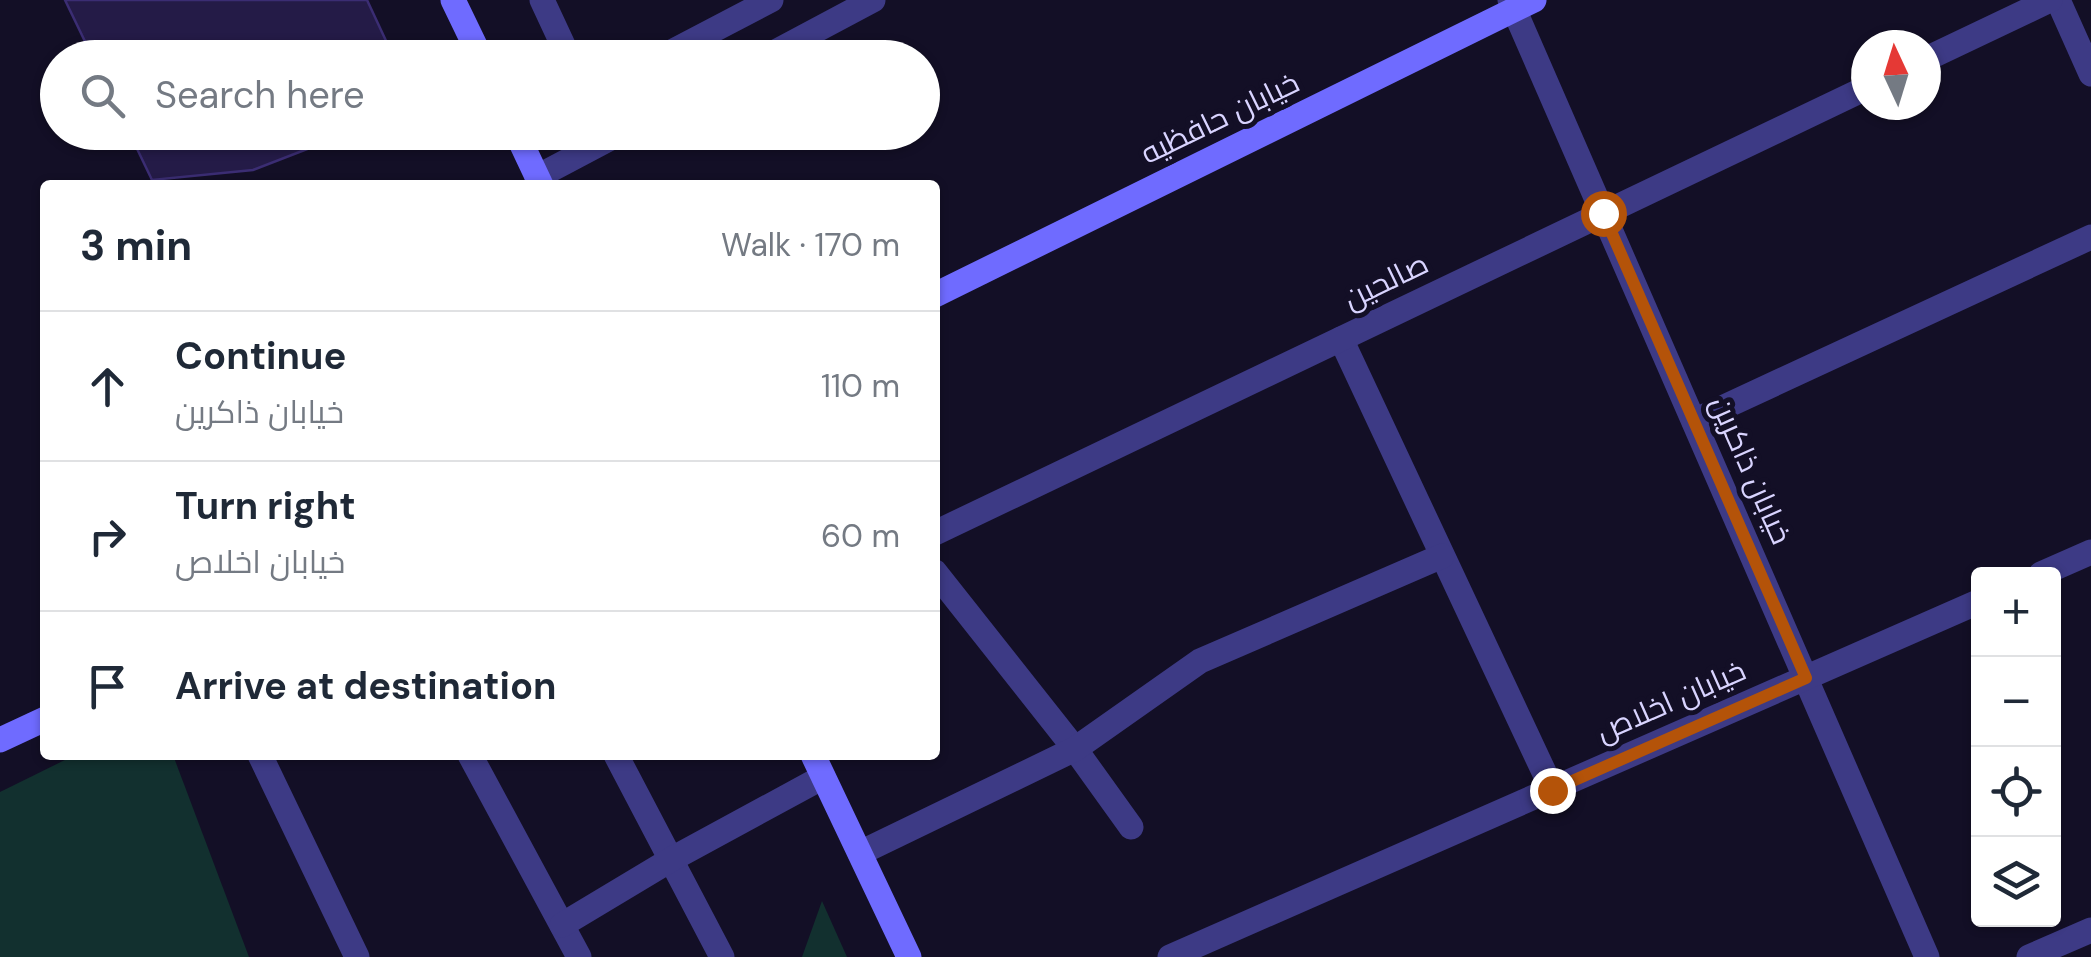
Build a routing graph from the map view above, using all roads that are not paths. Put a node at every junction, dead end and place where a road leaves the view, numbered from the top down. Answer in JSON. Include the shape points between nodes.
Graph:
{"nodes":[{"id":1,"x":453,"y":0,"type":"edge"},
{"id":2,"x":542,"y":0,"type":"edge"},
{"id":3,"x":771,"y":0,"type":"edge"},
{"id":4,"x":874,"y":0,"type":"edge"},
{"id":5,"x":2050,"y":0,"type":"edge"},
{"id":6,"x":2058,"y":0,"type":"edge"},
{"id":7,"x":1520,"y":3,"type":"edge"},
{"id":8,"x":472,"y":40,"type":"edge"},
{"id":9,"x":561,"y":40,"type":"edge"},
{"id":10,"x":694,"y":40,"type":"edge"},
{"id":11,"x":798,"y":40,"type":"edge"},
{"id":12,"x":1941,"y":52,"type":"edge"},
{"id":13,"x":2091,"y":74,"type":"edge"},
{"id":14,"x":1851,"y":95,"type":"edge"},
{"id":15,"x":525,"y":150,"type":"edge"},
{"id":16,"x":592,"y":150,"type":"edge"},
{"id":17,"x":540,"y":180,"type":"edge"},
{"id":18,"x":542,"y":180,"type":"edge"},
{"id":19,"x":1603,"y":213,"type":"junction"},
{"id":20,"x":2091,"y":237,"type":"edge"},
{"id":21,"x":940,"y":293,"type":"edge"},
{"id":22,"x":1341,"y":339,"type":"junction"},
{"id":23,"x":1694,"y":422,"type":"junction"},
{"id":24,"x":940,"y":531,"type":"edge"},
{"id":25,"x":2091,"y":552,"type":"edge"},
{"id":26,"x":1442,"y":556,"type":"junction"},
{"id":27,"x":2056,"y":567,"type":"edge"},
{"id":28,"x":940,"y":578,"type":"edge"},
{"id":29,"x":1971,"y":605,"type":"edge"},
{"id":30,"x":1806,"y":678,"type":"junction"},
{"id":31,"x":40,"y":720,"type":"edge"},
{"id":32,"x":0,"y":740,"type":"edge"},
{"id":33,"x":1075,"y":749,"type":"junction"},
{"id":34,"x":262,"y":760,"type":"edge"},
{"id":35,"x":473,"y":760,"type":"edge"},
{"id":36,"x":619,"y":760,"type":"edge"},
{"id":37,"x":818,"y":766,"type":"edge"},
{"id":38,"x":1552,"y":790,"type":"junction"},
{"id":39,"x":1131,"y":827,"type":"dead end"},
{"id":40,"x":860,"y":853,"type":"junction"},
{"id":41,"x":672,"y":859,"type":"junction"},
{"id":42,"x":562,"y":925,"type":"junction"},
{"id":43,"x":2091,"y":930,"type":"edge"},
{"id":44,"x":356,"y":957,"type":"edge"},
{"id":45,"x":580,"y":957,"type":"edge"},
{"id":46,"x":722,"y":957,"type":"edge"},
{"id":47,"x":909,"y":957,"type":"edge"},
{"id":48,"x":1170,"y":957,"type":"edge"},
{"id":49,"x":1928,"y":957,"type":"edge"},
{"id":50,"x":2029,"y":957,"type":"edge"}],
"edges":[{"from":1,"to":8,"type":"street"},
{"from":2,"to":9,"type":"street"},
{"from":3,"to":10,"type":"street"},
{"from":4,"to":11,"type":"street"},
{"from":5,"to":12,"type":"street"},
{"from":6,"to":13,"type":"street"},
{"from":7,"to":19,"type":"street","name":"خیابان ذاکرین"},
{"from":7,"to":21,"type":"street","name":"خیابان حافظیه"},
{"from":14,"to":19,"type":"street","name":"صالحین"},
{"from":15,"to":17,"type":"street"},
{"from":16,"to":18,"type":"street"},
{"from":19,"to":22,"type":"street","name":"صالحین"},
{"from":19,"to":23,"type":"street","name":"خیابان ذاکرین"},
{"from":20,"to":23,"type":"street"},
{"from":22,"to":24,"type":"street","name":"صالحین"},
{"from":22,"to":26,"type":"street"},
{"from":23,"to":30,"type":"street","name":"خیابان ذاکرین"},
{"from":25,"to":27,"type":"street"},
{"from":26,"to":33,"type":"street","via":[[1200,660]]},
{"from":26,"to":38,"type":"street"},
{"from":28,"to":33,"type":"street"},
{"from":29,"to":30,"type":"street","name":"خیابان اخلاص"},
{"from":30,"to":38,"type":"street","name":"خیابان اخلاص"},
{"from":30,"to":49,"type":"street","name":"خیابان ذاکرین"},
{"from":31,"to":32,"type":"street"},
{"from":33,"to":39,"type":"street"},
{"from":33,"to":40,"type":"street"},
{"from":34,"to":44,"type":"street"},
{"from":35,"to":42,"type":"street"},
{"from":36,"to":41,"type":"street"},
{"from":37,"to":40,"type":"street"},
{"from":37,"to":41,"type":"street"},
{"from":38,"to":48,"type":"street","name":"خیابان اخلاص"},
{"from":40,"to":47,"type":"street"},
{"from":41,"to":42,"type":"street"},
{"from":41,"to":46,"type":"street"},
{"from":42,"to":45,"type":"street"},
{"from":43,"to":50,"type":"street"}]}
